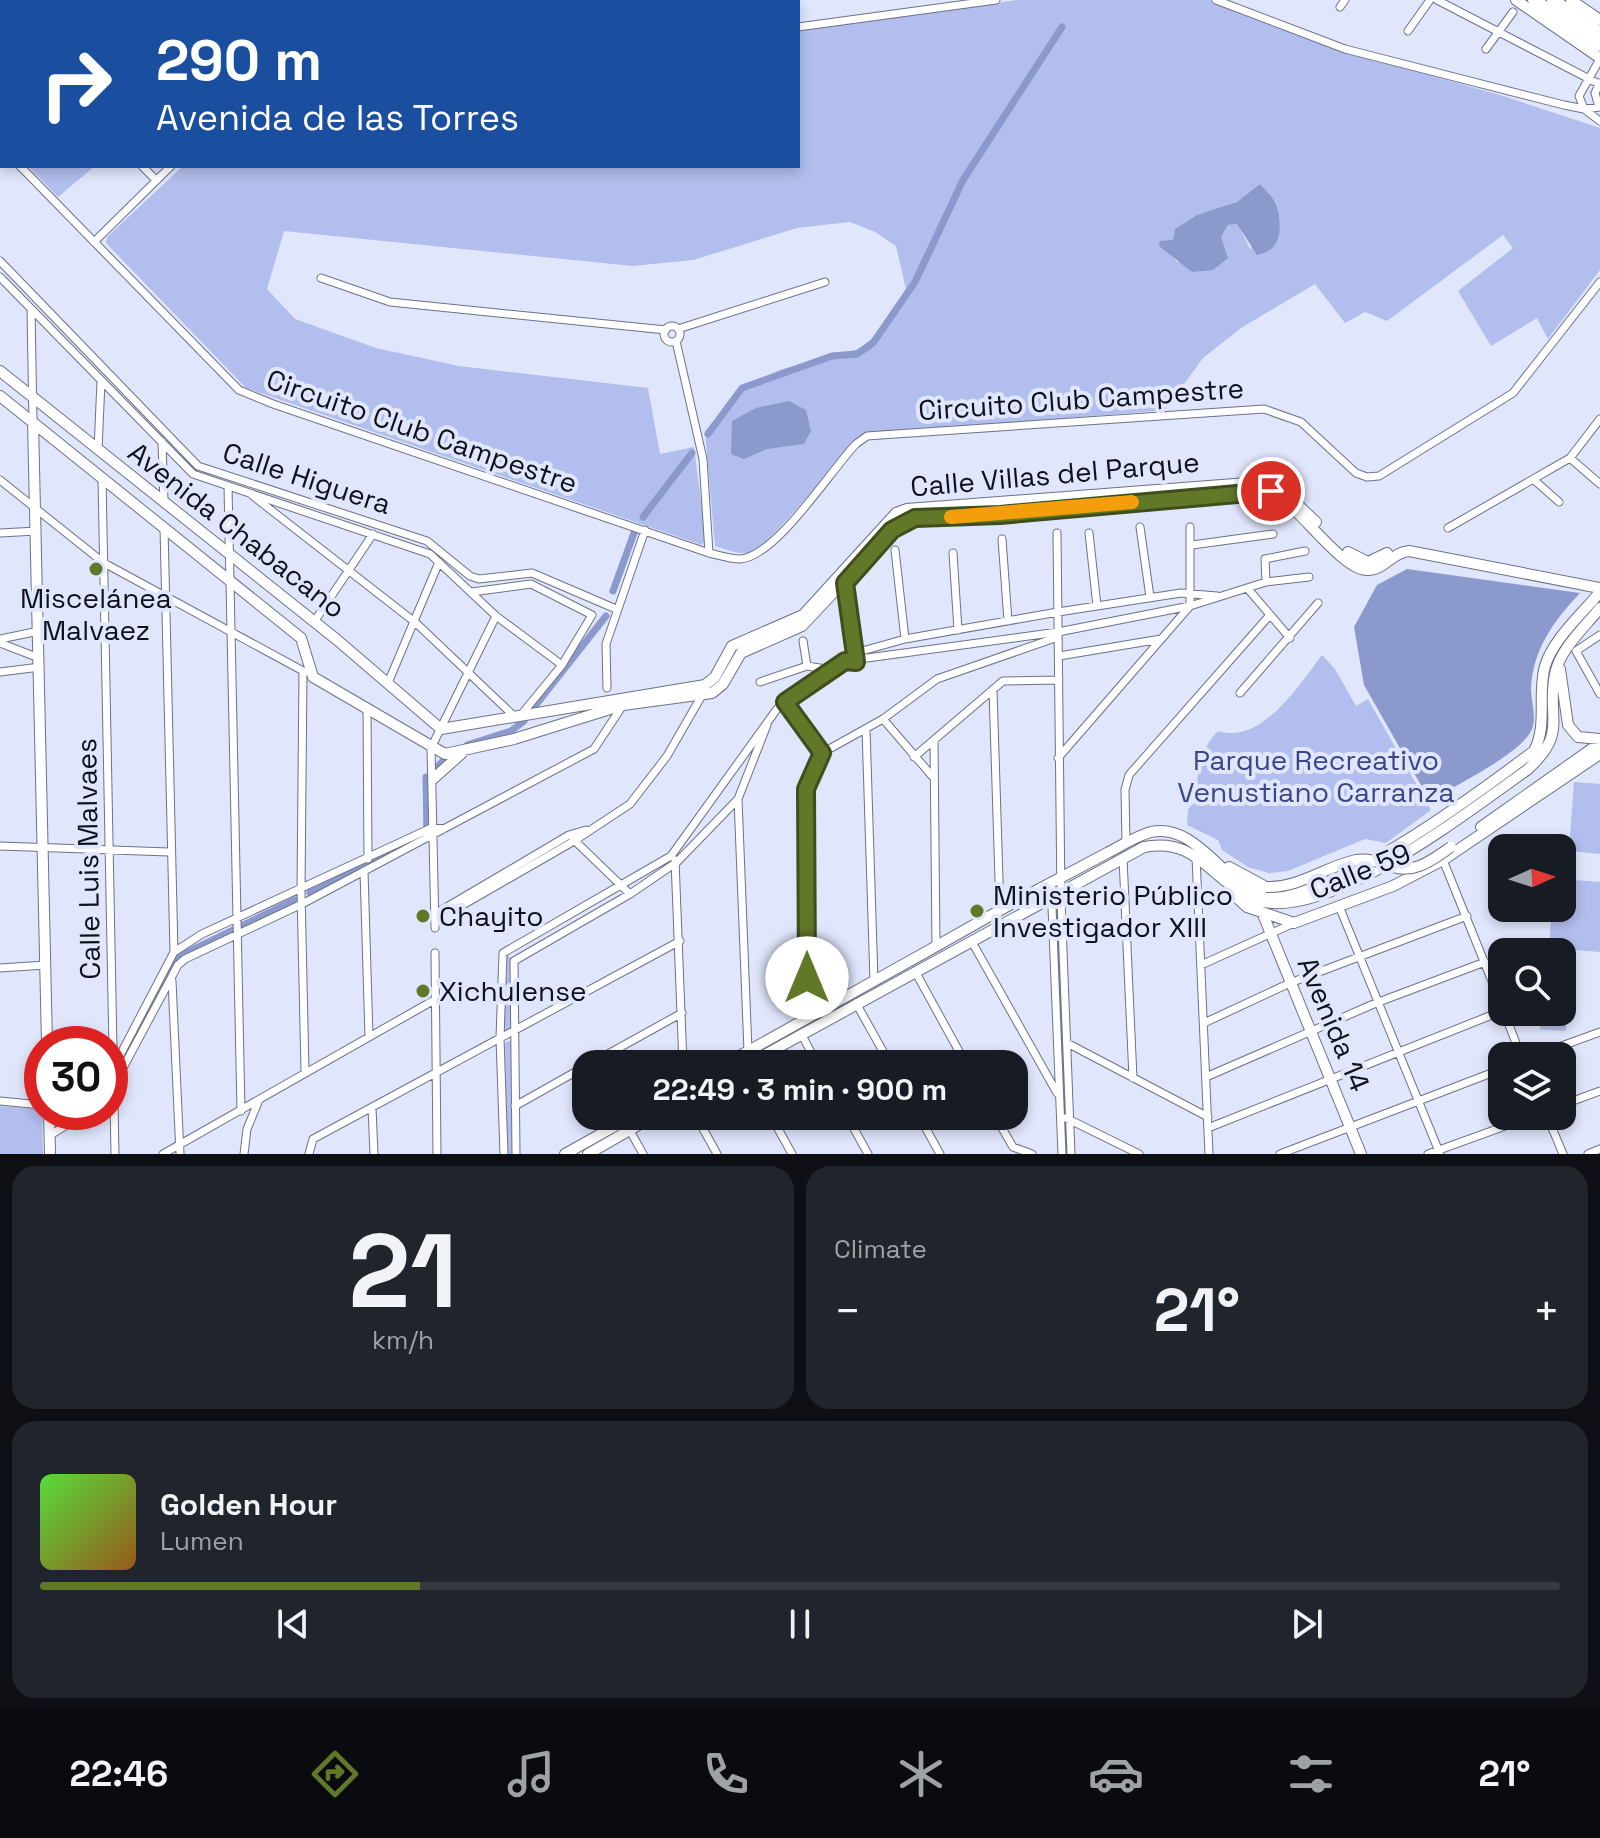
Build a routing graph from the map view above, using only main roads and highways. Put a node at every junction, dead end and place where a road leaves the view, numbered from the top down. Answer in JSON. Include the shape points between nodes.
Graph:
{"nodes":[{"id":1,"x":1516,"y":0,"type":"edge"},
{"id":2,"x":1534,"y":0,"type":"edge"},
{"id":3,"x":1553,"y":0,"type":"edge"},
{"id":4,"x":1571,"y":0,"type":"edge"},
{"id":5,"x":1600,"y":20,"type":"edge"},
{"id":6,"x":1600,"y":33,"type":"edge"},
{"id":7,"x":1600,"y":45,"type":"edge"},
{"id":8,"x":1600,"y":59,"type":"edge"},
{"id":9,"x":0,"y":371,"type":"edge"},
{"id":10,"x":0,"y":396,"type":"edge"},
{"id":11,"x":33,"y":422,"type":"junction"},
{"id":12,"x":1461,"y":558,"type":"junction"},
{"id":13,"x":1486,"y":562,"type":"junction"},
{"id":14,"x":1600,"y":581,"type":"edge"},
{"id":15,"x":1598,"y":597,"type":"edge"},
{"id":16,"x":1559,"y":661,"type":"junction"},
{"id":17,"x":698,"y":692,"type":"junction"},
{"id":18,"x":1600,"y":741,"type":"edge"},
{"id":19,"x":463,"y":753,"type":"junction"},
{"id":20,"x":1600,"y":754,"type":"edge"},
{"id":21,"x":434,"y":778,"type":"road end"},
{"id":22,"x":1215,"y":863,"type":"junction"},
{"id":23,"x":1222,"y":880,"type":"junction"},
{"id":24,"x":1262,"y":912,"type":"junction"},
{"id":25,"x":47,"y":1026,"type":"edge"},
{"id":26,"x":750,"y":1050,"type":"edge"},
{"id":27,"x":774,"y":1050,"type":"edge"},
{"id":28,"x":49,"y":1130,"type":"edge"},
{"id":29,"x":608,"y":1130,"type":"edge"},
{"id":30,"x":627,"y":1130,"type":"edge"},
{"id":31,"x":50,"y":1154,"type":"edge"},
{"id":32,"x":565,"y":1154,"type":"edge"},
{"id":33,"x":588,"y":1154,"type":"edge"},
{"id":34,"x":1361,"y":1154,"type":"edge"}],
"edges":[{"from":1,"to":8,"type":"main road"},
{"from":2,"to":7,"type":"highway"},
{"from":3,"to":6,"type":"highway"},
{"from":4,"to":5,"type":"main road"},
{"from":9,"to":17,"type":"main road","name":"Avenida Chabacano","via":[[441,729]]},
{"from":10,"to":11,"type":"main road","name":"Avenida Chabacano"},
{"from":11,"to":19,"type":"main road","name":"Avenida Chabacano","via":[[301,638],[308,674],[431,748]]},
{"from":11,"to":25,"type":"main road"},
{"from":12,"to":13,"type":"main road","name":"Calle Villas del Parque"},
{"from":12,"to":17,"type":"main road","name":"Calle Villas del Parque","via":[[1404,551],[1375,569],[1356,568],[1276,494],[1260,491],[915,518],[892,530],[802,626],[741,653],[723,684]]},
{"from":12,"to":17,"type":"main road","name":"Calle Villas del Parque","via":[[1403,546],[1377,560],[1356,559],[1285,491],[1261,482],[907,509],[896,513],[803,615],[732,646],[712,682]]},
{"from":13,"to":14,"type":"main road","name":"Calle Villas del Parque"},
{"from":13,"to":15,"type":"main road","name":"Calle Villas del Parque","via":[[1587,583]]},
{"from":15,"to":16,"type":"main road"},
{"from":15,"to":22,"type":"main road","via":[[1545,666],[1541,733],[1534,751],[1463,803],[1352,871],[1285,894],[1256,893]]},
{"from":16,"to":18,"type":"main road","via":[[1568,725],[1578,737]]},
{"from":16,"to":23,"type":"main road","via":[[1553,738],[1546,754],[1397,860],[1286,906],[1253,900]]},
{"from":17,"to":19,"type":"main road","via":[[623,705]]},
{"from":18,"to":22,"type":"main road","bridge":true,"via":[[1419,867],[1397,868],[1367,859],[1283,887],[1266,887]]},
{"from":19,"to":21,"type":"main road"},
{"from":20,"to":24,"type":"main road","name":"Calle 59","via":[[1405,881],[1294,923]]},
{"from":22,"to":26,"type":"main road","via":[[1175,834],[1152,832]]},
{"from":23,"to":24,"type":"main road","name":"Calle 59","via":[[1247,907]]},
{"from":23,"to":27,"type":"main road","via":[[1196,855],[1166,844],[1144,847]]},
{"from":24,"to":34,"type":"main road","name":"Avenida 14"},
{"from":28,"to":31,"type":"main road"},
{"from":29,"to":32,"type":"main road"},
{"from":30,"to":33,"type":"main road"}]}
